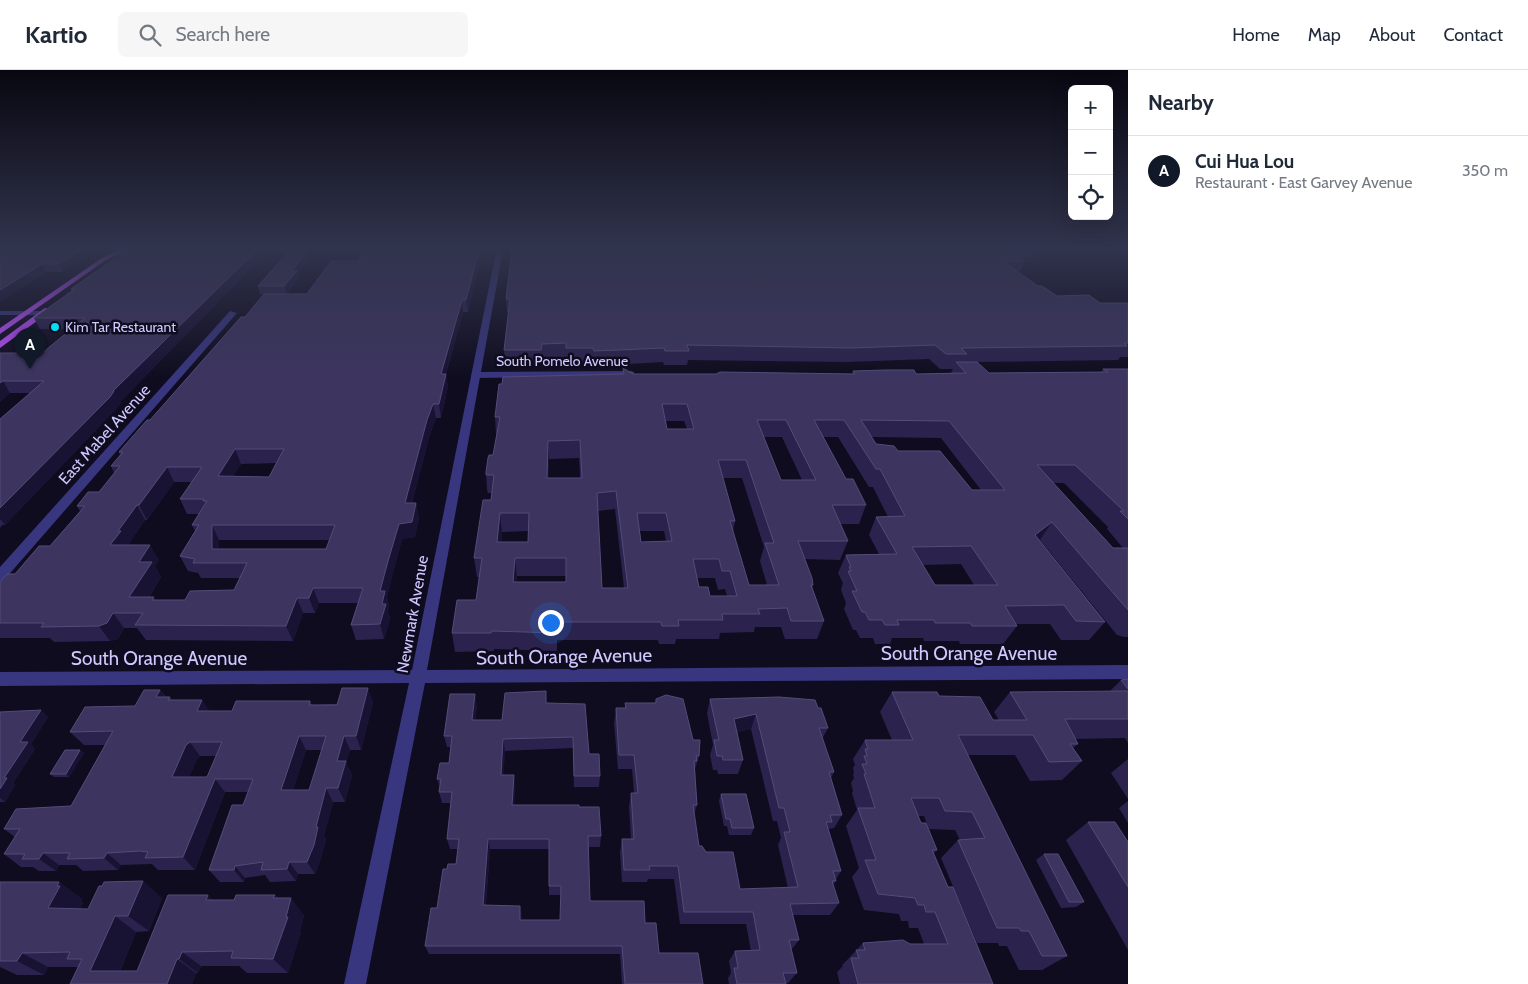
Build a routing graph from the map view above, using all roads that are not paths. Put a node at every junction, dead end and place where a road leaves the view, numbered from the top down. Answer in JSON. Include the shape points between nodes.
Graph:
{"nodes":[{"id":1,"x":57,"y":293,"type":"edge"},
{"id":2,"x":492,"y":293,"type":"edge"},
{"id":3,"x":52,"y":307,"type":"edge"},
{"id":4,"x":0,"y":313,"type":"edge"},
{"id":5,"x":28,"y":313,"type":"junction"},
{"id":6,"x":44,"y":313,"type":"junction"},
{"id":7,"x":233,"y":313,"type":"dead end"},
{"id":8,"x":0,"y":332,"type":"edge"},
{"id":9,"x":0,"y":345,"type":"edge"},
{"id":10,"x":644,"y":374,"type":"edge"},
{"id":11,"x":476,"y":375,"type":"junction"},
{"id":12,"x":0,"y":576,"type":"edge"},
{"id":13,"x":1128,"y":672,"type":"edge"},
{"id":14,"x":418,"y":678,"type":"junction"},
{"id":15,"x":0,"y":679,"type":"edge"},
{"id":16,"x":356,"y":984,"type":"edge"}],
"edges":[{"from":1,"to":5,"type":"main road"},
{"from":2,"to":11,"type":"street","name":"Newmark Avenue"},
{"from":3,"to":6,"type":"main road"},
{"from":4,"to":5,"type":"street"},
{"from":5,"to":6,"type":"street"},
{"from":5,"to":8,"type":"main road"},
{"from":6,"to":9,"type":"main road"},
{"from":7,"to":12,"type":"street","name":"East Mabel Avenue"},
{"from":10,"to":11,"type":"street","name":"South Pomelo Avenue"},
{"from":11,"to":14,"type":"street","name":"Newmark Avenue"},
{"from":13,"to":14,"type":"street","name":"South Orange Avenue"},
{"from":14,"to":15,"type":"street","name":"South Orange Avenue"},
{"from":14,"to":16,"type":"street","name":"Newmark Avenue"}]}
